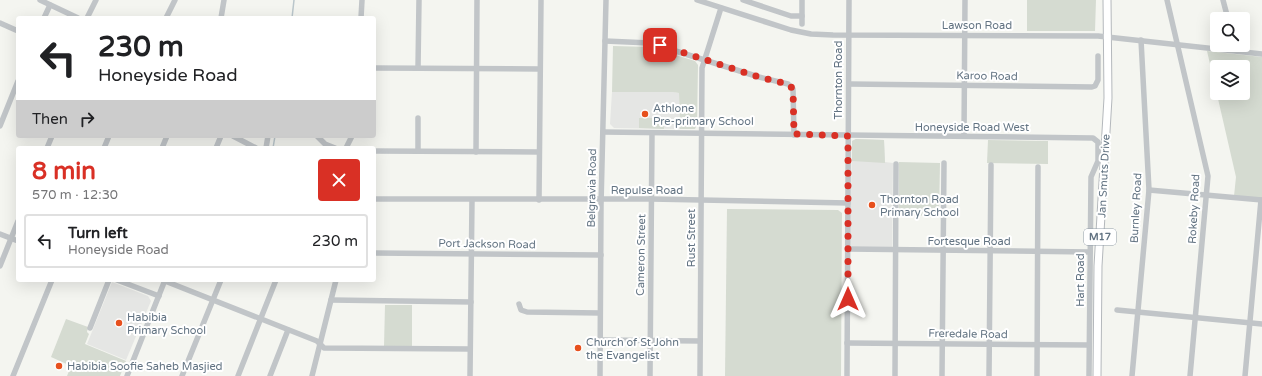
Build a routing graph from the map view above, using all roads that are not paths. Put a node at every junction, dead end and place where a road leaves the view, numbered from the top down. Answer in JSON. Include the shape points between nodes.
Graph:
{"nodes":[{"id":1,"x":40,"y":0,"type":"edge"},
{"id":2,"x":96,"y":0,"type":"edge"},
{"id":3,"x":175,"y":0,"type":"edge"},
{"id":4,"x":224,"y":0,"type":"edge"},
{"id":5,"x":362,"y":0,"type":"edge"},
{"id":6,"x":419,"y":0,"type":"edge"},
{"id":7,"x":477,"y":0,"type":"edge"},
{"id":8,"x":541,"y":0,"type":"edge"},
{"id":9,"x":606,"y":0,"type":"edge"},
{"id":10,"x":697,"y":0,"type":"edge"},
{"id":11,"x":743,"y":0,"type":"edge"},
{"id":12,"x":802,"y":0,"type":"edge"},
{"id":13,"x":849,"y":0,"type":"edge"},
{"id":14,"x":965,"y":0,"type":"edge"},
{"id":15,"x":1107,"y":0,"type":"edge"},
{"id":16,"x":1167,"y":0,"type":"edge"},
{"id":17,"x":1223,"y":0,"type":"edge"},
{"id":18,"x":50,"y":5,"type":"junction"},
{"id":19,"x":721,"y":8,"type":"junction"},
{"id":20,"x":1226,"y":12,"type":"edge"},
{"id":21,"x":45,"y":16,"type":"edge"},
{"id":22,"x":74,"y":16,"type":"edge"},
{"id":23,"x":88,"y":16,"type":"edge"},
{"id":24,"x":167,"y":16,"type":"edge"},
{"id":25,"x":221,"y":16,"type":"edge"},
{"id":26,"x":361,"y":16,"type":"edge"},
{"id":27,"x":802,"y":16,"type":"junction"},
{"id":28,"x":0,"y":23,"type":"edge"},
{"id":29,"x":802,"y":24,"type":"dead end"},
{"id":30,"x":16,"y":30,"type":"edge"},
{"id":31,"x":849,"y":34,"type":"junction"},
{"id":32,"x":965,"y":35,"type":"junction"},
{"id":33,"x":1108,"y":37,"type":"junction"},
{"id":34,"x":1141,"y":40,"type":"junction"},
{"id":35,"x":605,"y":41,"type":"junction"},
{"id":36,"x":1178,"y":44,"type":"junction"},
{"id":37,"x":1210,"y":46,"type":"edge"},
{"id":38,"x":1250,"y":51,"type":"edge"},
{"id":39,"x":1262,"y":54,"type":"edge"},
{"id":40,"x":1098,"y":56,"type":"dead end"},
{"id":41,"x":704,"y":60,"type":"junction"},
{"id":42,"x":376,"y":68,"type":"edge"},
{"id":43,"x":418,"y":68,"type":"junction"},
{"id":44,"x":476,"y":69,"type":"junction"},
{"id":45,"x":540,"y":69,"type":"junction"},
{"id":46,"x":849,"y":84,"type":"junction"},
{"id":47,"x":964,"y":85,"type":"junction"},
{"id":48,"x":16,"y":86,"type":"edge"},
{"id":49,"x":418,"y":118,"type":"dead end"},
{"id":50,"x":0,"y":126,"type":"edge"},
{"id":51,"x":603,"y":132,"type":"junction"},
{"id":52,"x":652,"y":133,"type":"junction"},
{"id":53,"x":701,"y":134,"type":"junction"},
{"id":54,"x":794,"y":134,"type":"junction"},
{"id":55,"x":848,"y":136,"type":"junction"},
{"id":56,"x":964,"y":136,"type":"junction"},
{"id":57,"x":237,"y":138,"type":"edge"},
{"id":58,"x":319,"y":138,"type":"edge"},
{"id":59,"x":1095,"y":139,"type":"joint"},
{"id":60,"x":252,"y":146,"type":"edge"},
{"id":61,"x":330,"y":146,"type":"edge"},
{"id":62,"x":376,"y":151,"type":"edge"},
{"id":63,"x":418,"y":151,"type":"junction"},
{"id":64,"x":476,"y":152,"type":"junction"},
{"id":65,"x":539,"y":152,"type":"junction"},
{"id":66,"x":944,"y":163,"type":"dead end"},
{"id":67,"x":896,"y":164,"type":"dead end"},
{"id":68,"x":991,"y":165,"type":"dead end"},
{"id":69,"x":1038,"y":166,"type":"dead end"},
{"id":70,"x":1149,"y":190,"type":"junction"},
{"id":71,"x":1207,"y":195,"type":"junction"},
{"id":72,"x":376,"y":199,"type":"edge"},
{"id":73,"x":651,"y":199,"type":"junction"},
{"id":74,"x":472,"y":200,"type":"junction"},
{"id":75,"x":539,"y":200,"type":"junction"},
{"id":76,"x":601,"y":200,"type":"junction"},
{"id":77,"x":701,"y":200,"type":"junction"},
{"id":78,"x":1261,"y":200,"type":"edge"},
{"id":79,"x":848,"y":202,"type":"junction"},
{"id":80,"x":16,"y":226,"type":"edge"},
{"id":81,"x":0,"y":234,"type":"edge"},
{"id":82,"x":11,"y":238,"type":"junction"},
{"id":83,"x":16,"y":240,"type":"edge"},
{"id":84,"x":848,"y":249,"type":"junction"},
{"id":85,"x":895,"y":250,"type":"junction"},
{"id":86,"x":943,"y":251,"type":"junction"},
{"id":87,"x":990,"y":251,"type":"junction"},
{"id":88,"x":1038,"y":251,"type":"junction"},
{"id":89,"x":1090,"y":252,"type":"junction"},
{"id":90,"x":376,"y":253,"type":"edge"},
{"id":91,"x":471,"y":254,"type":"junction"},
{"id":92,"x":601,"y":255,"type":"junction"},
{"id":93,"x":0,"y":266,"type":"edge"},
{"id":94,"x":51,"y":282,"type":"edge"},
{"id":95,"x":108,"y":282,"type":"edge"},
{"id":96,"x":122,"y":282,"type":"edge"},
{"id":97,"x":164,"y":282,"type":"edge"},
{"id":98,"x":170,"y":282,"type":"edge"},
{"id":99,"x":219,"y":282,"type":"edge"},
{"id":100,"x":275,"y":282,"type":"edge"},
{"id":101,"x":336,"y":282,"type":"edge"},
{"id":102,"x":159,"y":296,"type":"junction"},
{"id":103,"x":213,"y":300,"type":"junction"},
{"id":104,"x":331,"y":300,"type":"junction"},
{"id":105,"x":471,"y":302,"type":"junction"},
{"id":106,"x":519,"y":304,"type":"dead end"},
{"id":107,"x":1117,"y":310,"type":"dead end"},
{"id":108,"x":1138,"y":312,"type":"junction"},
{"id":109,"x":600,"y":313,"type":"junction"},
{"id":110,"x":1195,"y":318,"type":"junction"},
{"id":111,"x":260,"y":319,"type":"junction"},
{"id":112,"x":1250,"y":323,"type":"junction"},
{"id":113,"x":1262,"y":324,"type":"edge"},
{"id":114,"x":90,"y":328,"type":"dead end"},
{"id":115,"x":288,"y":330,"type":"junction"},
{"id":116,"x":600,"y":340,"type":"junction"},
{"id":117,"x":650,"y":340,"type":"junction"},
{"id":118,"x":700,"y":341,"type":"junction"},
{"id":119,"x":847,"y":343,"type":"junction"},
{"id":120,"x":895,"y":343,"type":"junction"},
{"id":121,"x":320,"y":344,"type":"junction"},
{"id":122,"x":942,"y":344,"type":"junction"},
{"id":123,"x":989,"y":344,"type":"junction"},
{"id":124,"x":1037,"y":345,"type":"junction"},
{"id":125,"x":1089,"y":345,"type":"junction"},
{"id":126,"x":470,"y":350,"type":"junction"},
{"id":127,"x":13,"y":376,"type":"edge"},
{"id":128,"x":127,"y":376,"type":"edge"},
{"id":129,"x":182,"y":376,"type":"edge"},
{"id":130,"x":238,"y":376,"type":"edge"},
{"id":131,"x":270,"y":376,"type":"edge"},
{"id":132,"x":312,"y":376,"type":"edge"},
{"id":133,"x":470,"y":376,"type":"edge"},
{"id":134,"x":600,"y":376,"type":"edge"},
{"id":135,"x":650,"y":376,"type":"edge"},
{"id":136,"x":700,"y":376,"type":"edge"},
{"id":137,"x":847,"y":376,"type":"edge"},
{"id":138,"x":895,"y":376,"type":"edge"},
{"id":139,"x":942,"y":376,"type":"edge"},
{"id":140,"x":989,"y":376,"type":"edge"},
{"id":141,"x":1037,"y":376,"type":"edge"},
{"id":142,"x":1089,"y":376,"type":"edge"},
{"id":143,"x":1097,"y":376,"type":"edge"},
{"id":144,"x":1132,"y":376,"type":"edge"},
{"id":145,"x":1190,"y":376,"type":"edge"},
{"id":146,"x":1244,"y":376,"type":"edge"}],
"edges":[{"from":1,"to":18,"type":"street"},
{"from":2,"to":23,"type":"street"},
{"from":3,"to":24,"type":"street"},
{"from":4,"to":25,"type":"street"},
{"from":5,"to":26,"type":"street"},
{"from":6,"to":43,"type":"street"},
{"from":7,"to":44,"type":"street"},
{"from":8,"to":45,"type":"street"},
{"from":9,"to":35,"type":"street","name":"Belgravia Road"},
{"from":10,"to":19,"type":"street","name":"Lawson Road"},
{"from":11,"to":27,"type":"street","via":[[791,16]]},
{"from":12,"to":27,"type":"street"},
{"from":13,"to":31,"type":"street","name":"Thornton Road"},
{"from":14,"to":32,"type":"street"},
{"from":15,"to":33,"type":"main road","name":"Jan Smuts Drive","number":"M17"},
{"from":16,"to":36,"type":"street","name":"Rokeby Road"},
{"from":17,"to":20,"type":"street"},
{"from":18,"to":21,"type":"street"},
{"from":18,"to":22,"type":"street"},
{"from":19,"to":31,"type":"street","name":"Lawson Road","via":[[800,32]]},
{"from":19,"to":41,"type":"street","name":"Rust Street"},
{"from":27,"to":29,"type":"street"},
{"from":28,"to":30,"type":"street"},
{"from":31,"to":32,"type":"street","name":"Lawson Road"},
{"from":31,"to":46,"type":"street","name":"Thornton Road"},
{"from":32,"to":33,"type":"street","name":"Lawson Road"},
{"from":32,"to":47,"type":"street"},
{"from":33,"to":34,"type":"street","name":"Lawson Road"},
{"from":33,"to":143,"type":"main road","name":"Jan Smuts Drive","number":"M17","via":[[1108,98],[1098,266]]},
{"from":34,"to":36,"type":"street","name":"Lawson Road"},
{"from":34,"to":70,"type":"street","name":"Burnley Road"},
{"from":35,"to":41,"type":"street","via":[[650,43]]},
{"from":35,"to":51,"type":"street","name":"Belgravia Road"},
{"from":36,"to":37,"type":"street","name":"Lawson Road"},
{"from":36,"to":71,"type":"street","name":"Rokeby Road","via":[[1208,176]]},
{"from":38,"to":39,"type":"street","name":"Lawson Road"},
{"from":40,"to":47,"type":"street","name":"Karoo Road","via":[[1098,80],[1092,87]]},
{"from":41,"to":53,"type":"street","name":"Rust Street"},
{"from":41,"to":54,"type":"street","via":[[791,86],[794,94]]},
{"from":42,"to":43,"type":"street"},
{"from":43,"to":44,"type":"street"},
{"from":44,"to":45,"type":"street"},
{"from":44,"to":64,"type":"street"},
{"from":45,"to":65,"type":"street"},
{"from":46,"to":47,"type":"street","name":"Karoo Road"},
{"from":46,"to":55,"type":"street","name":"Thornton Road"},
{"from":47,"to":56,"type":"street"},
{"from":48,"to":50,"type":"street"},
{"from":49,"to":63,"type":"street"},
{"from":51,"to":52,"type":"street","name":"Honeyside Road West"},
{"from":51,"to":76,"type":"street","name":"Belgravia Road"},
{"from":52,"to":53,"type":"street","name":"Honeyside Road West"},
{"from":52,"to":73,"type":"street","name":"Cameron Street"},
{"from":53,"to":54,"type":"street","name":"Honeyside Road West"},
{"from":53,"to":77,"type":"street","name":"Rust Street"},
{"from":54,"to":55,"type":"street","name":"Honeyside Road West"},
{"from":55,"to":56,"type":"street","name":"Honeyside Road West"},
{"from":55,"to":79,"type":"street","name":"Thornton Road"},
{"from":56,"to":59,"type":"street","name":"Honeyside Road West"},
{"from":57,"to":60,"type":"street"},
{"from":58,"to":61,"type":"street"},
{"from":59,"to":89,"type":"street","name":"Hart Road","via":[[1098,142],[1098,160],[1091,177]]},
{"from":62,"to":63,"type":"street"},
{"from":63,"to":64,"type":"street"},
{"from":64,"to":65,"type":"street"},
{"from":65,"to":75,"type":"street"},
{"from":66,"to":86,"type":"street"},
{"from":67,"to":85,"type":"street"},
{"from":68,"to":87,"type":"street"},
{"from":69,"to":88,"type":"street"},
{"from":70,"to":71,"type":"street"},
{"from":70,"to":108,"type":"street","name":"Burnley Road"},
{"from":71,"to":78,"type":"street"},
{"from":71,"to":110,"type":"street","name":"Rokeby Road"},
{"from":72,"to":74,"type":"street","name":"Repulse Road"},
{"from":73,"to":76,"type":"street","name":"Repulse Road"},
{"from":73,"to":77,"type":"street","name":"Repulse Road"},
{"from":73,"to":117,"type":"street","name":"Cameron Street"},
{"from":74,"to":75,"type":"street","name":"Repulse Road"},
{"from":74,"to":91,"type":"street"},
{"from":75,"to":76,"type":"street","name":"Repulse Road"},
{"from":76,"to":92,"type":"street","name":"Belgravia Road"},
{"from":77,"to":79,"type":"street","name":"Repulse Road"},
{"from":77,"to":118,"type":"street","name":"Rust Street"},
{"from":78,"to":112,"type":"street"},
{"from":79,"to":84,"type":"street","name":"Thornton Road"},
{"from":80,"to":82,"type":"street"},
{"from":81,"to":82,"type":"street"},
{"from":82,"to":83,"type":"street"},
{"from":82,"to":93,"type":"street"},
{"from":84,"to":85,"type":"street","name":"Fortesque Road"},
{"from":84,"to":119,"type":"street","name":"Thornton Road"},
{"from":85,"to":86,"type":"street","name":"Fortesque Road"},
{"from":85,"to":120,"type":"street"},
{"from":86,"to":87,"type":"street","name":"Fortesque Road"},
{"from":86,"to":122,"type":"street"},
{"from":87,"to":88,"type":"street","name":"Fortesque Road"},
{"from":87,"to":123,"type":"street"},
{"from":88,"to":89,"type":"street","name":"Fortesque Road"},
{"from":88,"to":124,"type":"street"},
{"from":89,"to":125,"type":"street","name":"Hart Road"},
{"from":90,"to":91,"type":"street","name":"Port Jackson Road"},
{"from":91,"to":92,"type":"street","name":"Port Jackson Road"},
{"from":91,"to":105,"type":"street"},
{"from":92,"to":109,"type":"street","name":"Belgravia Road"},
{"from":94,"to":127,"type":"street"},
{"from":95,"to":114,"type":"street"},
{"from":96,"to":102,"type":"street"},
{"from":97,"to":102,"type":"street"},
{"from":98,"to":103,"type":"street"},
{"from":99,"to":103,"type":"street"},
{"from":100,"to":111,"type":"street"},
{"from":101,"to":104,"type":"street"},
{"from":102,"to":128,"type":"street"},
{"from":103,"to":111,"type":"street"},
{"from":103,"to":129,"type":"street"},
{"from":104,"to":105,"type":"street"},
{"from":104,"to":121,"type":"street"},
{"from":105,"to":126,"type":"street"},
{"from":106,"to":109,"type":"street","via":[[521,310],[527,312]]},
{"from":107,"to":108,"type":"street"},
{"from":108,"to":110,"type":"street"},
{"from":108,"to":144,"type":"street","name":"Burnley Road"},
{"from":109,"to":116,"type":"street","name":"Belgravia Road"},
{"from":110,"to":112,"type":"street"},
{"from":110,"to":145,"type":"street","name":"Rokeby Road"},
{"from":111,"to":115,"type":"street"},
{"from":111,"to":130,"type":"street"},
{"from":112,"to":113,"type":"street"},
{"from":112,"to":146,"type":"street"},
{"from":115,"to":121,"type":"street"},
{"from":115,"to":131,"type":"street"},
{"from":116,"to":117,"type":"street"},
{"from":116,"to":134,"type":"street","name":"Belgravia Road"},
{"from":117,"to":118,"type":"street"},
{"from":117,"to":135,"type":"street","name":"Cameron Street"},
{"from":118,"to":136,"type":"street","name":"Rust Street"},
{"from":119,"to":120,"type":"street","name":"Freredale Road"},
{"from":119,"to":137,"type":"street","name":"Thornton Road"},
{"from":120,"to":122,"type":"street","name":"Freredale Road"},
{"from":120,"to":138,"type":"street"},
{"from":121,"to":126,"type":"street","via":[[324,348]]},
{"from":121,"to":132,"type":"street"},
{"from":122,"to":123,"type":"street","name":"Freredale Road"},
{"from":122,"to":139,"type":"street"},
{"from":123,"to":124,"type":"street","name":"Freredale Road"},
{"from":123,"to":140,"type":"street"},
{"from":124,"to":125,"type":"street","name":"Freredale Road"},
{"from":124,"to":141,"type":"street"},
{"from":125,"to":142,"type":"street","name":"Hart Road"},
{"from":126,"to":133,"type":"street"}]}
